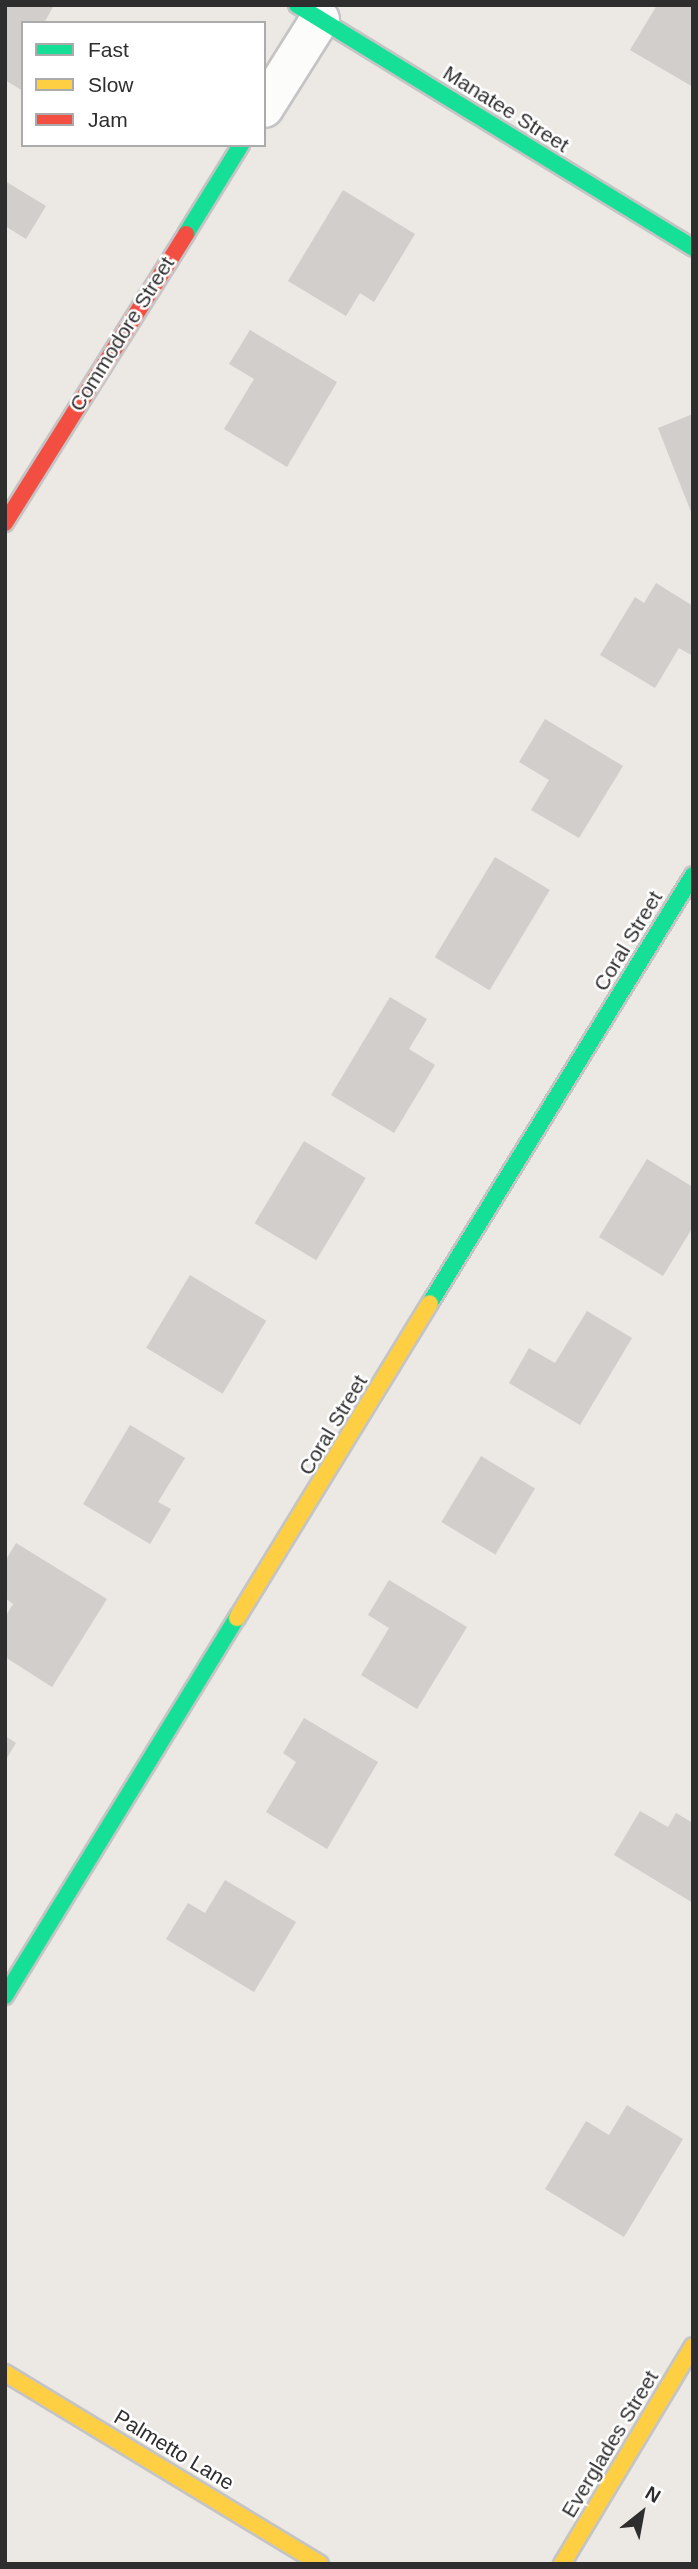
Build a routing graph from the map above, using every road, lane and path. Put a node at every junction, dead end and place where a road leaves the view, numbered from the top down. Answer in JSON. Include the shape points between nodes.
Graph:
{"nodes":[{"id":1,"x":309,"y":12,"type":"edge"},
{"id":2,"x":266,"y":104,"type":"edge"},
{"id":3,"x":240,"y":147,"type":"edge"},
{"id":4,"x":693,"y":248,"type":"edge"},
{"id":5,"x":5,"y":523,"type":"edge"},
{"id":6,"x":693,"y":875,"type":"edge"},
{"id":7,"x":5,"y":1996,"type":"edge"},
{"id":8,"x":693,"y":2346,"type":"edge"},
{"id":9,"x":5,"y":2373,"type":"edge"},
{"id":10,"x":320,"y":2564,"type":"edge"},
{"id":11,"x":562,"y":2564,"type":"edge"}],
"edges":[{"from":1,"to":2,"type":"street"},
{"from":1,"to":4,"type":"street","name":"Manatee Street"},
{"from":3,"to":5,"type":"street","name":"Commodore Street"},
{"from":6,"to":7,"type":"street","name":"Coral Street"},
{"from":8,"to":11,"type":"street","name":"Everglades Street"},
{"from":9,"to":10,"type":"street","name":"Palmetto Lane"}]}
